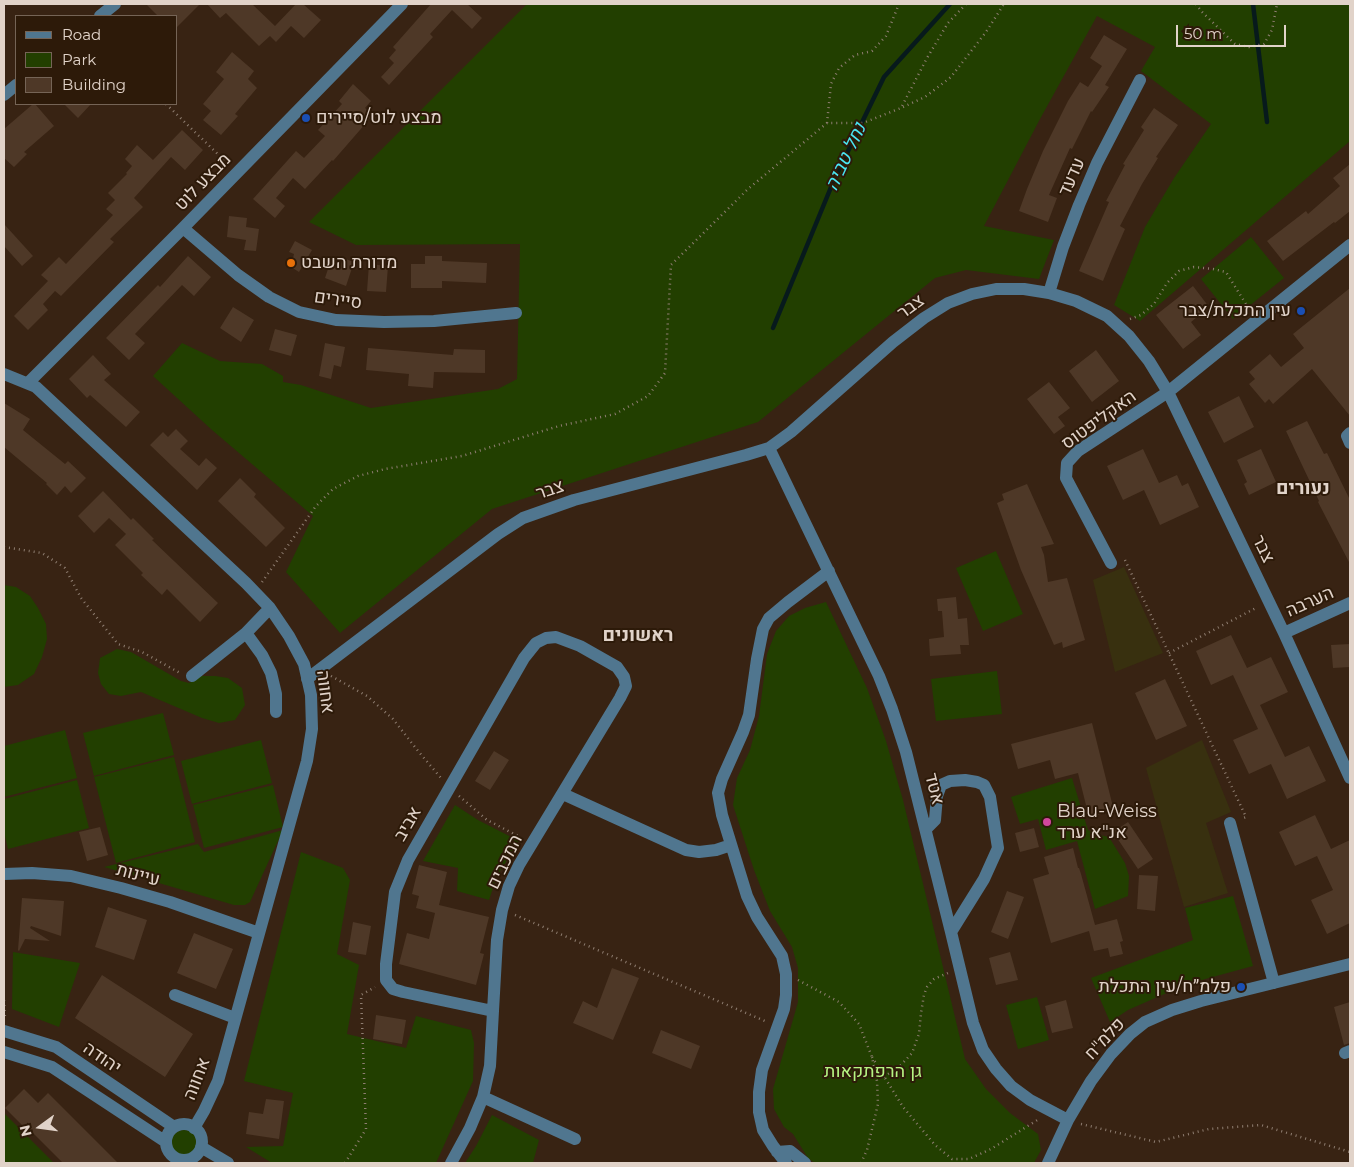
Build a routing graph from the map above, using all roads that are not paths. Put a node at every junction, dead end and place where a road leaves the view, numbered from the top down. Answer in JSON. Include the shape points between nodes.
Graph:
{"nodes":[{"id":1,"x":115,"y":4,"type":"edge"},
{"id":2,"x":402,"y":4,"type":"edge"},
{"id":3,"x":101,"y":15,"type":"edge"},
{"id":4,"x":1140,"y":80,"type":"dead end"},
{"id":5,"x":15,"y":86,"type":"edge"},
{"id":6,"x":4,"y":95,"type":"edge"},
{"id":7,"x":183,"y":228,"type":"junction"},
{"id":8,"x":1350,"y":245,"type":"edge"},
{"id":9,"x":1049,"y":293,"type":"junction"},
{"id":10,"x":516,"y":313,"type":"dead end"},
{"id":11,"x":4,"y":374,"type":"edge"},
{"id":12,"x":28,"y":383,"type":"junction"},
{"id":13,"x":1168,"y":392,"type":"junction"},
{"id":14,"x":1350,"y":433,"type":"edge"},
{"id":15,"x":1350,"y":443,"type":"edge"},
{"id":16,"x":769,"y":448,"type":"junction"},
{"id":17,"x":1111,"y":564,"type":"road end"},
{"id":18,"x":829,"y":570,"type":"junction"},
{"id":19,"x":1350,"y":603,"type":"edge"},
{"id":20,"x":270,"y":608,"type":"junction"},
{"id":21,"x":246,"y":633,"type":"junction"},
{"id":22,"x":1284,"y":633,"type":"junction"},
{"id":23,"x":580,"y":646,"type":"joint"},
{"id":24,"x":188,"y":674,"type":"road end"},
{"id":25,"x":307,"y":679,"type":"junction"},
{"id":26,"x":276,"y":712,"type":"dead end"},
{"id":27,"x":1350,"y":778,"type":"edge"},
{"id":28,"x":562,"y":794,"type":"junction"},
{"id":29,"x":1230,"y":823,"type":"road end"},
{"id":30,"x":926,"y":830,"type":"junction"},
{"id":31,"x":731,"y":845,"type":"junction"},
{"id":32,"x":4,"y":874,"type":"edge"},
{"id":33,"x":952,"y":932,"type":"junction"},
{"id":34,"x":259,"y":933,"type":"junction"},
{"id":35,"x":1350,"y":964,"type":"edge"},
{"id":36,"x":1274,"y":982,"type":"junction"},
{"id":37,"x":175,"y":995,"type":"dead end"},
{"id":38,"x":493,"y":1011,"type":"junction"},
{"id":39,"x":235,"y":1018,"type":"junction"},
{"id":40,"x":5,"y":1031,"type":"edge"},
{"id":41,"x":4,"y":1052,"type":"edge"},
{"id":42,"x":483,"y":1097,"type":"junction"},
{"id":43,"x":1068,"y":1120,"type":"junction"},
{"id":44,"x":174,"y":1128,"type":"junction"},
{"id":45,"x":194,"y":1128,"type":"junction"},
{"id":46,"x":575,"y":1139,"type":"dead end"},
{"id":47,"x":166,"y":1142,"type":"junction"},
{"id":48,"x":201,"y":1147,"type":"junction"},
{"id":49,"x":777,"y":1152,"type":"junction"},
{"id":50,"x":194,"y":1161,"type":"edge"},
{"id":51,"x":228,"y":1163,"type":"edge"},
{"id":52,"x":451,"y":1163,"type":"edge"},
{"id":53,"x":786,"y":1163,"type":"edge"},
{"id":54,"x":805,"y":1163,"type":"edge"},
{"id":55,"x":1048,"y":1163,"type":"edge"}],
"edges":[{"from":1,"to":3,"type":"street"},
{"from":2,"to":7,"type":"street","name":"מבצע לוט"},
{"from":4,"to":9,"type":"street","name":"עדעד","via":[[1079,205]]},
{"from":5,"to":6,"type":"street"},
{"from":7,"to":10,"type":"street","name":"סיירים","via":[[238,275],[269,297],[299,312],[336,320],[384,322]]},
{"from":7,"to":12,"type":"street","name":"מבצע לוט"},
{"from":8,"to":13,"type":"street"},
{"from":9,"to":13,"type":"street","name":"צבר","via":[[1076,300],[1107,316],[1130,336]]},
{"from":9,"to":16,"type":"street","name":"צבר","via":[[996,289],[948,303],[893,342],[792,432]]},
{"from":11,"to":12,"type":"street","name":"אחווה"},
{"from":12,"to":20,"type":"street","name":"אחווה","via":[[56,404]]},
{"from":13,"to":17,"type":"street","name":"האקליפטוס","via":[[1078,451],[1067,463],[1066,478]]},
{"from":13,"to":22,"type":"street","name":"צבר"},
{"from":14,"to":15,"type":"street","via":[[1346,436]]},
{"from":16,"to":18,"type":"street","name":"אטד"},
{"from":16,"to":25,"type":"street","name":"צבר","via":[[574,500],[522,518]]},
{"from":18,"to":30,"type":"street","name":"אטד","via":[[892,710]]},
{"from":18,"to":31,"type":"street","via":[[770,618],[763,629],[749,715],[718,794]]},
{"from":19,"to":22,"type":"street","name":"הערבה"},
{"from":20,"to":21,"type":"street"},
{"from":20,"to":25,"type":"street","name":"אחווה","via":[[304,664]]},
{"from":21,"to":24,"type":"street"},
{"from":21,"to":26,"type":"street","via":[[271,673]]},
{"from":22,"to":27,"type":"street","name":"צבר"},
{"from":23,"to":28,"type":"street","name":"המכבים","via":[[617,667],[626,686]]},
{"from":23,"to":38,"type":"street","name":"אביב","via":[[556,636],[546,638],[536,643],[524,658],[408,860],[395,892],[386,964],[386,980],[393,989]]},
{"from":25,"to":34,"type":"street","name":"אחווה","via":[[312,729],[307,761]]},
{"from":28,"to":31,"type":"street","via":[[686,850],[699,852]]},
{"from":28,"to":38,"type":"street","name":"המכבים","via":[[509,886],[497,940]]},
{"from":29,"to":36,"type":"street"},
{"from":30,"to":33,"type":"street","name":"אטד"},
{"from":30,"to":33,"type":"street","via":[[935,820],[941,785],[965,780],[984,785],[990,797],[998,848],[984,879]]},
{"from":31,"to":49,"type":"street","via":[[748,896],[757,917],[782,956],[786,974],[784,1009],[762,1070],[759,1092],[763,1130]]},
{"from":32,"to":34,"type":"street","name":"עיינות","via":[[80,878],[170,902]]},
{"from":33,"to":43,"type":"street","name":"אטד","via":[[973,1023],[983,1050],[1011,1086]]},
{"from":34,"to":39,"type":"street","name":"אחווה"},
{"from":35,"to":36,"type":"street","name":"פלמ\"ח"},
{"from":36,"to":43,"type":"street","name":"פלמ\"ח","via":[[1172,1010],[1146,1022],[1111,1054]]},
{"from":37,"to":39,"type":"street"},
{"from":38,"to":42,"type":"street","name":"המכבים","via":[[490,1066]]},
{"from":39,"to":45,"type":"street","name":"אחווה","via":[[218,1081]]},
{"from":40,"to":44,"type":"street","name":"יהודה","via":[[56,1047]]},
{"from":41,"to":47,"type":"street","name":"יהודה","via":[[52,1067]]},
{"from":42,"to":46,"type":"street"},
{"from":42,"to":52,"type":"street","name":"המכבים"},
{"from":43,"to":55,"type":"street","name":"פלמ\"ח"},
{"from":44,"to":45,"type":"street","via":[[184,1125]]},
{"from":44,"to":47,"type":"street"},
{"from":45,"to":48,"type":"street","via":[[201,1138]]},
{"from":47,"to":50,"type":"street","via":[[174,1157]]},
{"from":48,"to":50,"type":"street"},
{"from":48,"to":51,"type":"street"},
{"from":49,"to":53,"type":"street"},
{"from":49,"to":54,"type":"street","via":[[790,1151]]}]}
